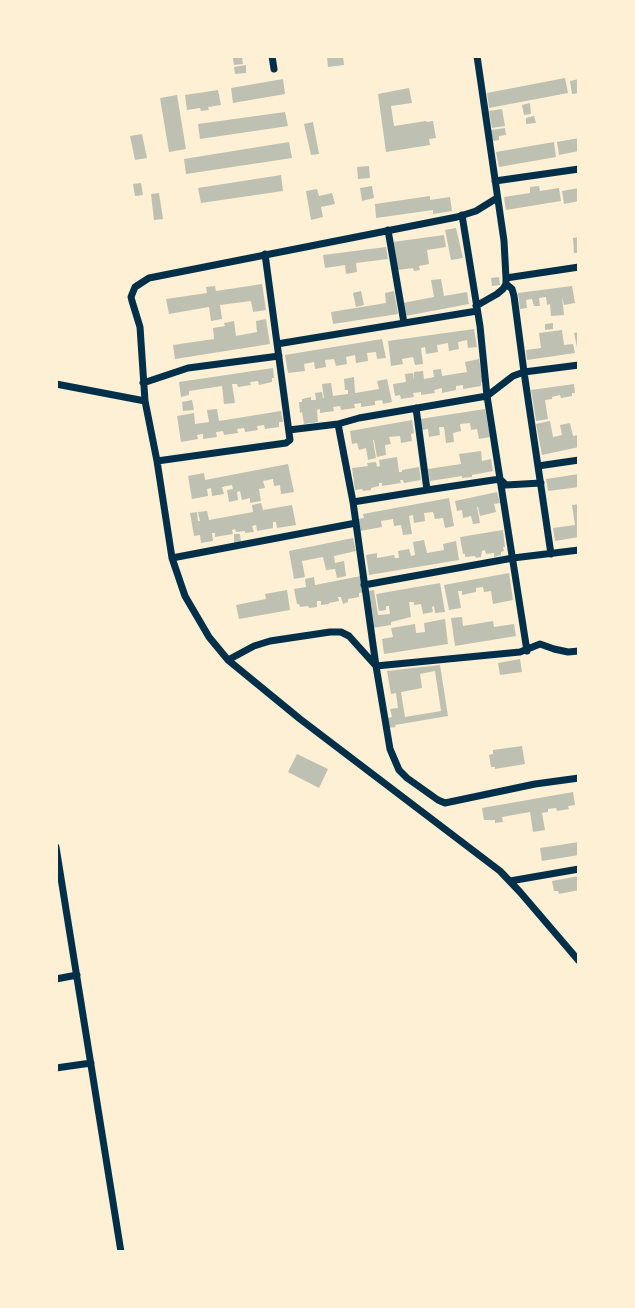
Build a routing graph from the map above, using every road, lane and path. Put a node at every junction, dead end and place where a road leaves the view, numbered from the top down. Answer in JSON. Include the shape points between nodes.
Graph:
{"nodes":[{"id":1,"x":272,"y":56,"type":"edge"},
{"id":2,"x":477,"y":56,"type":"edge"},
{"id":3,"x":274,"y":69,"type":"dead end"},
{"id":4,"x":579,"y":169,"type":"edge"},
{"id":5,"x":495,"y":181,"type":"junction"},
{"id":6,"x":498,"y":198,"type":"junction"},
{"id":7,"x":462,"y":215,"type":"junction"},
{"id":8,"x":388,"y":230,"type":"junction"},
{"id":9,"x":265,"y":254,"type":"junction"},
{"id":10,"x":579,"y":267,"type":"edge"},
{"id":11,"x":506,"y":281,"type":"junction"},
{"id":12,"x":476,"y":308,"type":"junction"},
{"id":13,"x":404,"y":323,"type":"junction"},
{"id":14,"x":277,"y":344,"type":"junction"},
{"id":15,"x":279,"y":355,"type":"junction"},
{"id":16,"x":579,"y":365,"type":"edge"},
{"id":17,"x":524,"y":372,"type":"junction"},
{"id":18,"x":144,"y":383,"type":"junction"},
{"id":19,"x":56,"y":384,"type":"edge"},
{"id":20,"x":488,"y":396,"type":"junction"},
{"id":21,"x":145,"y":401,"type":"junction"},
{"id":22,"x":416,"y":408,"type":"junction"},
{"id":23,"x":338,"y":424,"type":"junction"},
{"id":24,"x":289,"y":430,"type":"junction"},
{"id":25,"x":579,"y":460,"type":"edge"},
{"id":26,"x":157,"y":461,"type":"junction"},
{"id":27,"x":538,"y":466,"type":"junction"},
{"id":28,"x":500,"y":479,"type":"junction"},
{"id":29,"x":541,"y":483,"type":"junction"},
{"id":30,"x":427,"y":489,"type":"junction"},
{"id":31,"x":353,"y":502,"type":"junction"},
{"id":32,"x":356,"y":523,"type":"junction"},
{"id":33,"x":579,"y":550,"type":"edge"},
{"id":34,"x":551,"y":554,"type":"junction"},
{"id":35,"x":172,"y":558,"type":"junction"},
{"id":36,"x":513,"y":558,"type":"junction"},
{"id":37,"x":365,"y":585,"type":"junction"},
{"id":38,"x":527,"y":650,"type":"junction"},
{"id":39,"x":579,"y":651,"type":"edge"},
{"id":40,"x":228,"y":660,"type":"junction"},
{"id":41,"x":376,"y":666,"type":"junction"},
{"id":42,"x":579,"y":778,"type":"edge"},
{"id":43,"x":56,"y":847,"type":"edge"},
{"id":44,"x":579,"y":869,"type":"edge"},
{"id":45,"x":59,"y":881,"type":"edge"},
{"id":46,"x":510,"y":881,"type":"junction"},
{"id":47,"x":579,"y":961,"type":"edge"},
{"id":48,"x":77,"y":975,"type":"junction"},
{"id":49,"x":56,"y":979,"type":"edge"},
{"id":50,"x":91,"y":1063,"type":"junction"},
{"id":51,"x":56,"y":1068,"type":"edge"},
{"id":52,"x":121,"y":1252,"type":"edge"}],
"edges":[{"from":1,"to":3,"type":"street"},
{"from":2,"to":5,"type":"street"},
{"from":4,"to":5,"type":"street"},
{"from":5,"to":6,"type":"street"},
{"from":6,"to":7,"type":"street"},
{"from":6,"to":11,"type":"street"},
{"from":7,"to":8,"type":"street"},
{"from":7,"to":12,"type":"street"},
{"from":8,"to":9,"type":"street"},
{"from":8,"to":13,"type":"street"},
{"from":9,"to":14,"type":"street"},
{"from":9,"to":18,"type":"street","via":[[149,278],[135,287],[131,297],[140,327]]},
{"from":10,"to":11,"type":"street"},
{"from":11,"to":12,"type":"street","via":[[497,294]]},
{"from":11,"to":17,"type":"street","via":[[514,296]]},
{"from":12,"to":13,"type":"street"},
{"from":12,"to":20,"type":"street"},
{"from":13,"to":14,"type":"street"},
{"from":14,"to":15,"type":"street"},
{"from":15,"to":18,"type":"street","via":[[188,368]]},
{"from":15,"to":24,"type":"street"},
{"from":16,"to":17,"type":"street"},
{"from":17,"to":20,"type":"street"},
{"from":17,"to":27,"type":"street"},
{"from":18,"to":21,"type":"street"},
{"from":19,"to":21,"type":"street"},
{"from":20,"to":22,"type":"street"},
{"from":20,"to":28,"type":"street"},
{"from":21,"to":26,"type":"street"},
{"from":22,"to":23,"type":"street"},
{"from":22,"to":30,"type":"street"},
{"from":23,"to":24,"type":"street"},
{"from":23,"to":31,"type":"street"},
{"from":24,"to":26,"type":"street","via":[[286,443]]},
{"from":25,"to":27,"type":"street"},
{"from":26,"to":35,"type":"street"},
{"from":27,"to":29,"type":"street"},
{"from":28,"to":29,"type":"street","via":[[506,485]]},
{"from":28,"to":30,"type":"street"},
{"from":28,"to":36,"type":"street"},
{"from":29,"to":34,"type":"street"},
{"from":30,"to":31,"type":"street"},
{"from":31,"to":32,"type":"street"},
{"from":32,"to":35,"type":"street"},
{"from":32,"to":37,"type":"street"},
{"from":33,"to":34,"type":"street"},
{"from":34,"to":36,"type":"street"},
{"from":35,"to":40,"type":"street","via":[[185,596]]},
{"from":36,"to":37,"type":"street"},
{"from":36,"to":38,"type":"street"},
{"from":37,"to":41,"type":"street"},
{"from":38,"to":39,"type":"street","via":[[540,644]]},
{"from":38,"to":41,"type":"street"},
{"from":40,"to":41,"type":"street","via":[[270,641],[341,632]]},
{"from":40,"to":46,"type":"street"},
{"from":41,"to":42,"type":"street","via":[[398,770],[438,800],[448,803]]},
{"from":43,"to":45,"type":"street"},
{"from":44,"to":46,"type":"street"},
{"from":45,"to":48,"type":"street"},
{"from":46,"to":47,"type":"street"},
{"from":48,"to":49,"type":"street"},
{"from":48,"to":50,"type":"street"},
{"from":50,"to":51,"type":"street"},
{"from":50,"to":52,"type":"street"}]}
